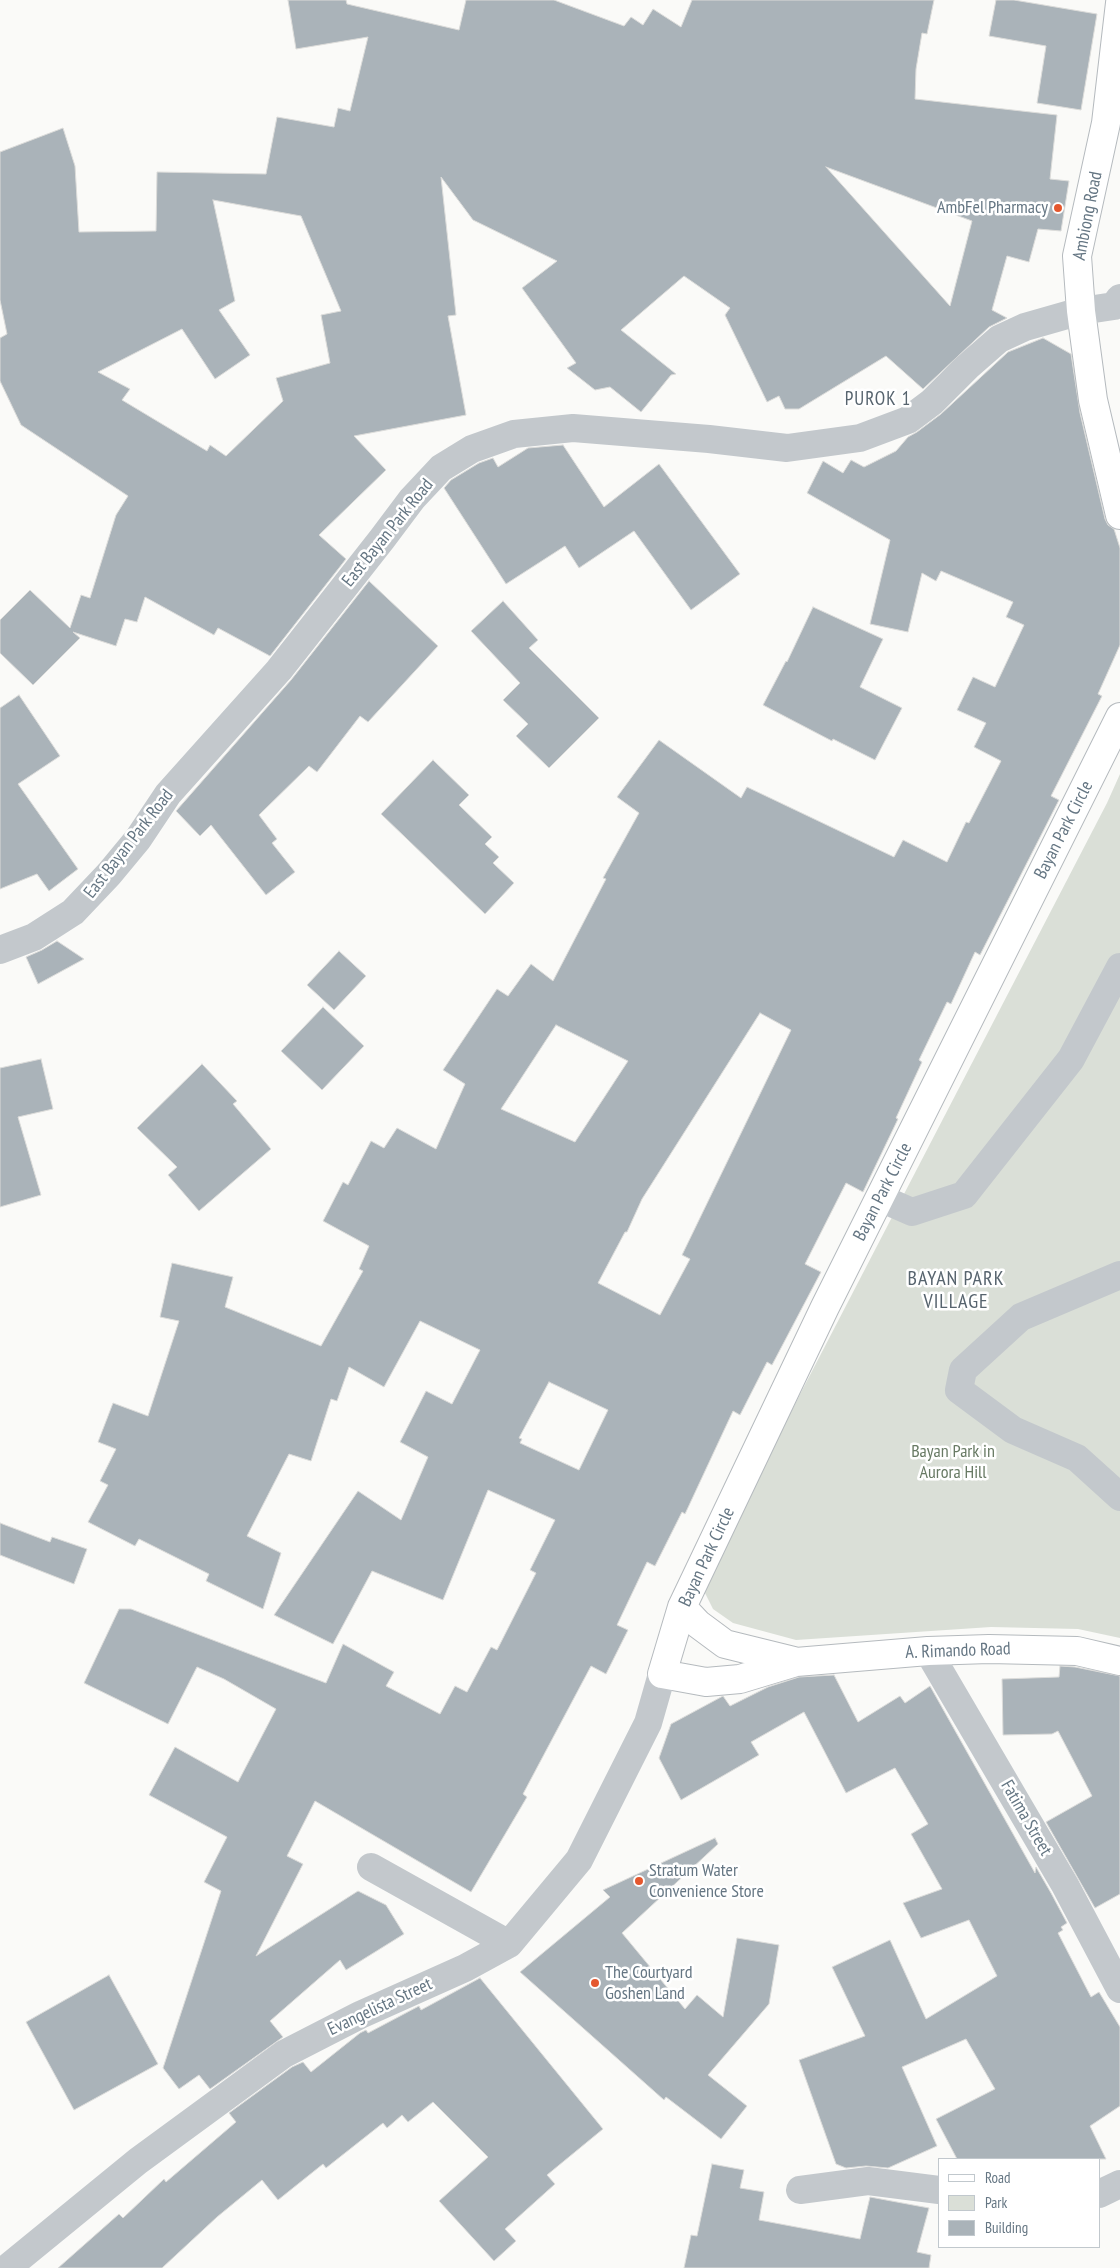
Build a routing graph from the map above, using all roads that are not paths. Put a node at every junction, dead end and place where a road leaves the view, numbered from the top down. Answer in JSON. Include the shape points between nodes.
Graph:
{"nodes":[{"id":1,"x":1120,"y":3,"type":"edge"},
{"id":2,"x":1120,"y":298,"type":"edge"},
{"id":3,"x":1081,"y":311,"type":"junction"},
{"id":4,"x":1120,"y":515,"type":"edge"},
{"id":5,"x":1117,"y":731,"type":"edge"},
{"id":6,"x":0,"y":950,"type":"edge"},
{"id":7,"x":1120,"y":967,"type":"edge"},
{"id":8,"x":880,"y":1198,"type":"junction"},
{"id":9,"x":1120,"y":1275,"type":"edge"},
{"id":10,"x":1120,"y":1497,"type":"edge"},
{"id":11,"x":682,"y":1607,"type":"junction"},
{"id":12,"x":928,"y":1651,"type":"junction"},
{"id":13,"x":1120,"y":1661,"type":"edge"},
{"id":14,"x":796,"y":1662,"type":"junction"},
{"id":15,"x":662,"y":1674,"type":"junction"},
{"id":16,"x":371,"y":1867,"type":"dead end"},
{"id":17,"x":508,"y":1944,"type":"junction"},
{"id":18,"x":1120,"y":1989,"type":"edge"},
{"id":19,"x":1120,"y":2184,"type":"edge"},
{"id":20,"x":800,"y":2190,"type":"dead end"},
{"id":21,"x":938,"y":2190,"type":"edge"},
{"id":22,"x":1100,"y":2194,"type":"edge"},
{"id":23,"x":8,"y":2268,"type":"edge"}],
"edges":[{"from":1,"to":3,"type":"main road","name":"Ambiong Road","via":[[1106,123],[1077,256]]},
{"from":2,"to":3,"type":"street","name":"East Bayan Park Road","via":[[1114,306]]},
{"from":3,"to":4,"type":"main road","name":"Ambiong Road","via":[[1093,400]]},
{"from":3,"to":6,"type":"street","name":"East Bayan Park Road","via":[[1025,327],[999,339],[932,402],[908,420],[860,438],[787,448],[572,428],[514,434],[494,440],[441,468],[412,499],[279,670],[168,794],[138,839],[109,874],[73,912],[34,938]]},
{"from":5,"to":8,"type":"main road","name":"Bayan Park Circle"},
{"from":7,"to":8,"type":"street","via":[[1071,1059],[964,1195],[912,1212]]},
{"from":8,"to":11,"type":"main road","name":"Bayan Park Circle"},
{"from":9,"to":10,"type":"street","via":[[1021,1317],[964,1370],[959,1390],[1013,1430],[1077,1458]]},
{"from":11,"to":14,"type":"main road","name":"A. Rimando Road","via":[[725,1644]]},
{"from":11,"to":15,"type":"main road","name":"Bayan Park Circle"},
{"from":12,"to":13,"type":"main road","name":"A. Rimando Road","via":[[1077,1650]]},
{"from":12,"to":14,"type":"main road","name":"A. Rimando Road"},
{"from":12,"to":18,"type":"street","name":"Fatima Street","via":[[1065,1885]]},
{"from":14,"to":15,"type":"main road","name":"A. Rimando Road","via":[[740,1679],[706,1682]]},
{"from":15,"to":17,"type":"street","name":"Evangelista Street","via":[[648,1723],[579,1860]]},
{"from":16,"to":17,"type":"street"},
{"from":17,"to":23,"type":"street","name":"Evangelista Street","via":[[465,1968],[360,2015],[284,2054],[138,2161]]},
{"from":19,"to":22,"type":"street"},
{"from":20,"to":21,"type":"street","via":[[868,2182]]}]}
